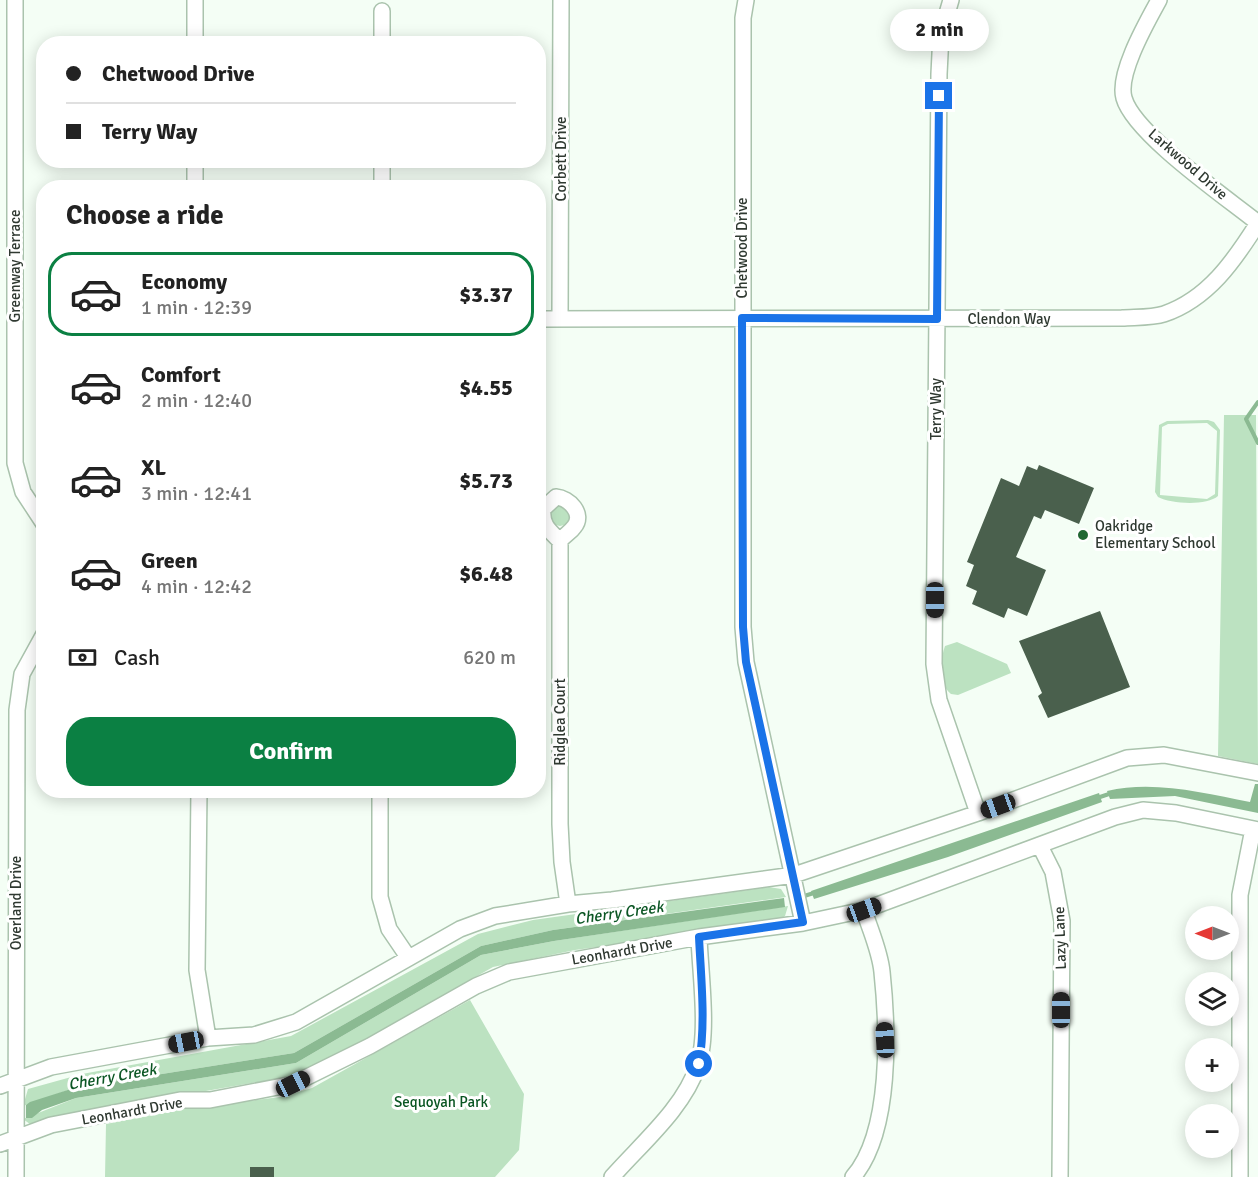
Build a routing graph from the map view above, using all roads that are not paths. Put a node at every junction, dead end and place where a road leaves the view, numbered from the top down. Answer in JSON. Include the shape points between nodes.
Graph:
{"nodes":[{"id":1,"x":15,"y":0,"type":"edge"},
{"id":2,"x":195,"y":0,"type":"edge"},
{"id":3,"x":561,"y":0,"type":"edge"},
{"id":4,"x":746,"y":0,"type":"edge"},
{"id":5,"x":951,"y":0,"type":"edge"},
{"id":6,"x":1159,"y":0,"type":"edge"},
{"id":7,"x":382,"y":11,"type":"dead end"},
{"id":8,"x":195,"y":36,"type":"edge"},
{"id":9,"x":382,"y":36,"type":"edge"},
{"id":10,"x":1258,"y":223,"type":"edge"},
{"id":11,"x":560,"y":318,"type":"junction"},
{"id":12,"x":742,"y":318,"type":"junction"},
{"id":13,"x":546,"y":319,"type":"edge"},
{"id":14,"x":937,"y":319,"type":"junction"},
{"id":15,"x":8,"y":404,"type":"edge"},
{"id":16,"x":36,"y":512,"type":"edge"},
{"id":17,"x":560,"y":540,"type":"dead end"},
{"id":18,"x":36,"y":649,"type":"edge"},
{"id":19,"x":1257,"y":773,"type":"edge"},
{"id":20,"x":199,"y":798,"type":"edge"},
{"id":21,"x":380,"y":798,"type":"edge"},
{"id":22,"x":978,"y":813,"type":"junction"},
{"id":23,"x":1255,"y":830,"type":"edge"},
{"id":24,"x":1040,"y":846,"type":"junction"},
{"id":25,"x":795,"y":882,"type":"junction"},
{"id":26,"x":568,"y":904,"type":"junction"},
{"id":27,"x":864,"y":910,"type":"junction"},
{"id":28,"x":802,"y":915,"type":"junction"},
{"id":29,"x":699,"y":937,"type":"junction"},
{"id":30,"x":408,"y":957,"type":"junction"},
{"id":31,"x":208,"y":1038,"type":"junction"},
{"id":32,"x":16,"y":1081,"type":"junction"},
{"id":33,"x":0,"y":1086,"type":"edge"},
{"id":34,"x":16,"y":1131,"type":"junction"},
{"id":35,"x":0,"y":1144,"type":"edge"},
{"id":36,"x":16,"y":1177,"type":"edge"},
{"id":37,"x":612,"y":1177,"type":"edge"},
{"id":38,"x":853,"y":1177,"type":"edge"},
{"id":39,"x":1060,"y":1177,"type":"edge"},
{"id":40,"x":1240,"y":1177,"type":"edge"}],
"edges":[{"from":1,"to":15,"type":"street","name":"Greenway Terrace"},
{"from":2,"to":8,"type":"street"},
{"from":3,"to":11,"type":"street","name":"Corbett Drive"},
{"from":4,"to":12,"type":"street","name":"Chetwood Drive"},
{"from":5,"to":14,"type":"street","name":"Terry Way","via":[[940,44]]},
{"from":6,"to":10,"type":"street","name":"Larkwood Drive","via":[[1135,45],[1124,98],[1135,117],[1162,145]]},
{"from":7,"to":9,"type":"street"},
{"from":10,"to":14,"type":"street","name":"Clendon Way","via":[[1209,290],[1162,315]]},
{"from":11,"to":12,"type":"street","name":"Clendon Way"},
{"from":11,"to":13,"type":"street","name":"Clendon Way"},
{"from":12,"to":14,"type":"street","name":"Clendon Way"},
{"from":12,"to":25,"type":"street","name":"Chetwood Drive","via":[[746,662]]},
{"from":14,"to":22,"type":"street","name":"Terry Way","via":[[934,664],[939,700]]},
{"from":15,"to":16,"type":"street","name":"Greenway Terrace","via":[[15,464],[23,492]]},
{"from":17,"to":26,"type":"street","name":"Ridglea Court","via":[[560,824]]},
{"from":18,"to":32,"type":"street","name":"Overland Drive","via":[[22,674],[17,710]]},
{"from":19,"to":22,"type":"street","via":[[1164,755],[1127,758]]},
{"from":20,"to":31,"type":"street","via":[[197,970]]},
{"from":21,"to":30,"type":"street","via":[[380,897],[389,929]]},
{"from":22,"to":25,"type":"street"},
{"from":23,"to":24,"type":"street","name":"Leonhardt Drive","via":[[1143,810]]},
{"from":23,"to":40,"type":"street","via":[[1240,895]]},
{"from":24,"to":27,"type":"street","name":"Leonhardt Drive"},
{"from":24,"to":39,"type":"street","name":"Lazy Lane","via":[[1053,872],[1062,921]]},
{"from":25,"to":26,"type":"street"},
{"from":25,"to":28,"type":"street","name":"Chetwood Drive"},
{"from":26,"to":30,"type":"street","via":[[495,916],[460,929]]},
{"from":27,"to":28,"type":"street","name":"Leonhardt Drive"},
{"from":27,"to":38,"type":"street","via":[[882,970],[885,1040],[881,1116],[876,1135]]},
{"from":28,"to":29,"type":"street","name":"Leonhardt Drive"},
{"from":29,"to":34,"type":"street","name":"Leonhardt Drive","via":[[509,972],[293,1084],[210,1100],[180,1100]]},
{"from":29,"to":37,"type":"street","via":[[699,1064],[688,1088],[669,1113]]},
{"from":30,"to":31,"type":"street","via":[[296,1022],[254,1035]]},
{"from":31,"to":32,"type":"street","via":[[51,1067]]},
{"from":32,"to":33,"type":"street"},
{"from":32,"to":34,"type":"street","name":"Overland Drive"},
{"from":34,"to":35,"type":"street","name":"Leonhardt Drive"},
{"from":34,"to":36,"type":"street","name":"Overland Drive"}]}
